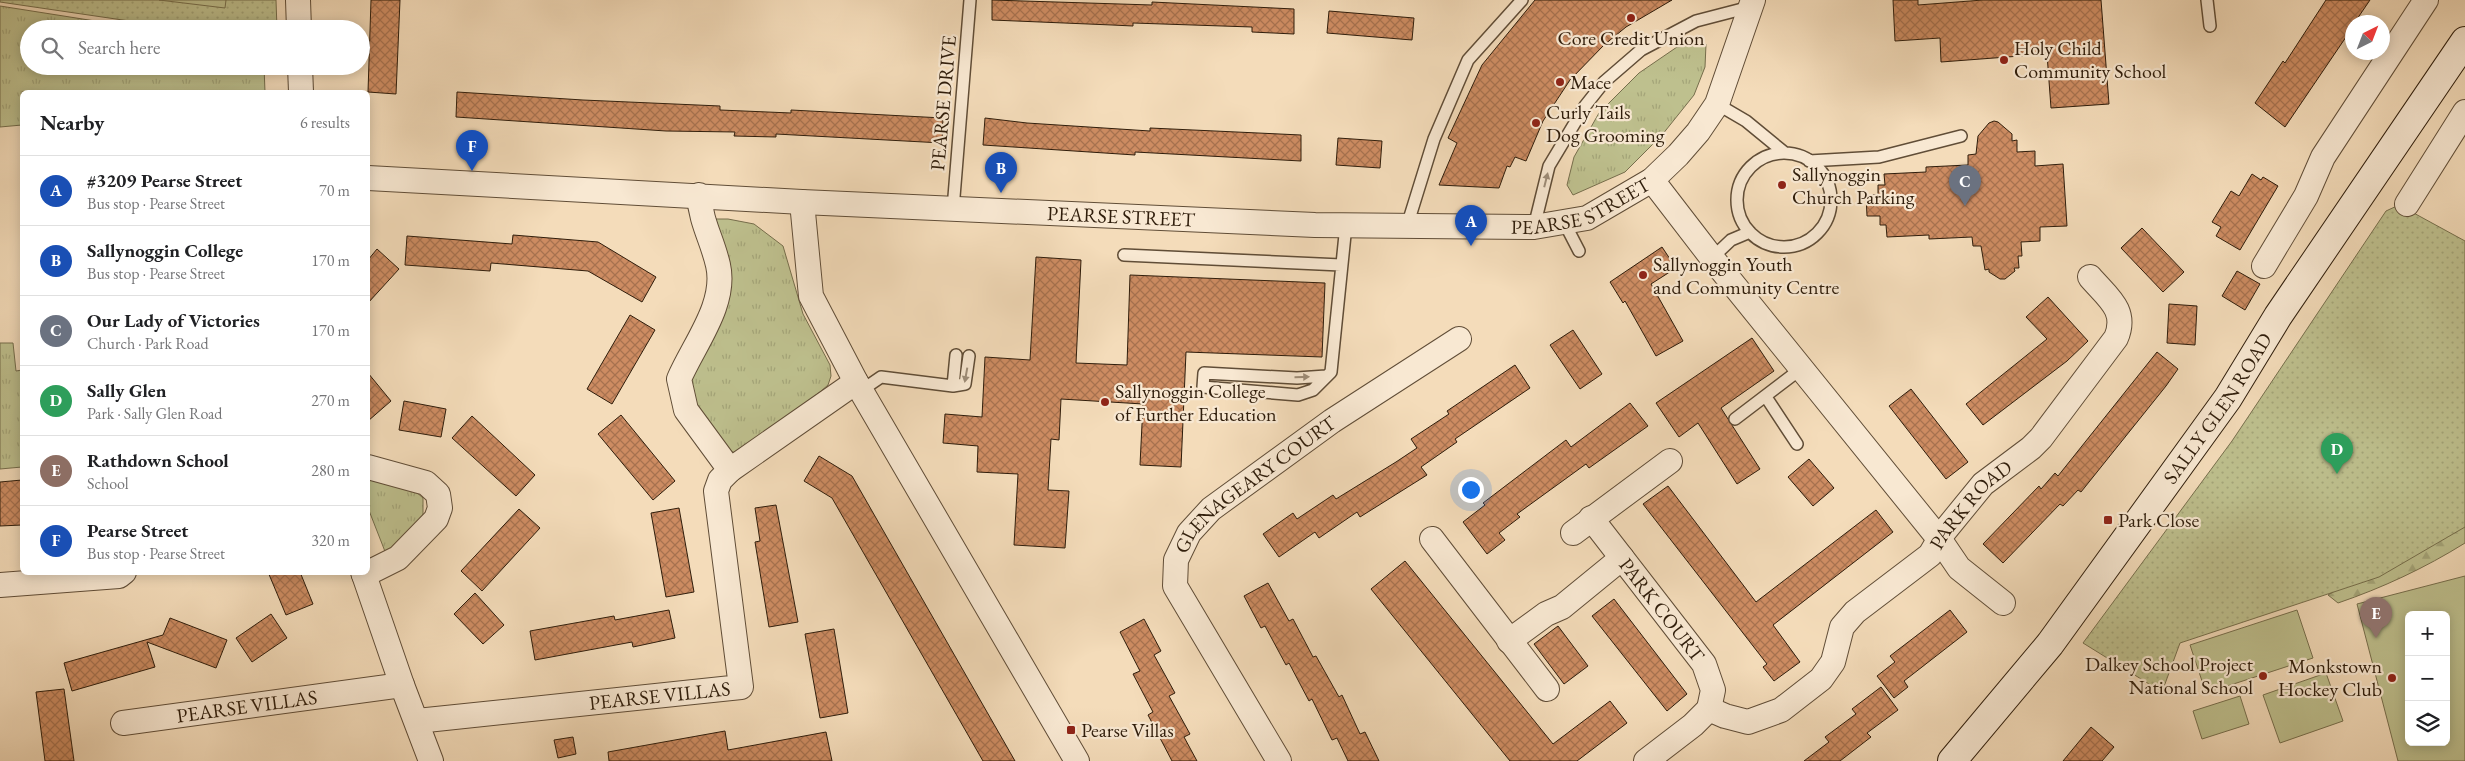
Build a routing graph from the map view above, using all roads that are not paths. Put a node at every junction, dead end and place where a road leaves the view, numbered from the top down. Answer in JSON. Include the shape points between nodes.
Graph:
{"nodes":[{"id":1,"x":298,"y":0,"type":"edge"},
{"id":2,"x":970,"y":0,"type":"edge"},
{"id":3,"x":1522,"y":0,"type":"edge"},
{"id":4,"x":2207,"y":0,"type":"edge"},
{"id":5,"x":2426,"y":0,"type":"edge"},
{"id":6,"x":1752,"y":3,"type":"edge"},
{"id":7,"x":299,"y":20,"type":"edge"},
{"id":8,"x":2210,"y":26,"type":"dead end"},
{"id":9,"x":2465,"y":41,"type":"edge"},
{"id":10,"x":300,"y":75,"type":"edge"},
{"id":11,"x":301,"y":90,"type":"edge"},
{"id":12,"x":1717,"y":104,"type":"junction"},
{"id":13,"x":2465,"y":112,"type":"edge"},
{"id":14,"x":1961,"y":136,"type":"dead end"},
{"id":15,"x":1785,"y":153,"type":"junction"},
{"id":16,"x":1809,"y":161,"type":"junction"},
{"id":17,"x":370,"y":178,"type":"edge"},
{"id":18,"x":1652,"y":180,"type":"junction"},
{"id":19,"x":698,"y":195,"type":"junction"},
{"id":20,"x":802,"y":202,"type":"junction"},
{"id":21,"x":2407,"y":204,"type":"dead end"},
{"id":22,"x":953,"y":209,"type":"junction"},
{"id":23,"x":1564,"y":222,"type":"junction"},
{"id":24,"x":1346,"y":225,"type":"junction"},
{"id":25,"x":1408,"y":226,"type":"junction"},
{"id":26,"x":1534,"y":227,"type":"junction"},
{"id":27,"x":1750,"y":232,"type":"junction"},
{"id":28,"x":1579,"y":251,"type":"dead end"},
{"id":29,"x":1124,"y":255,"type":"dead end"},
{"id":30,"x":1712,"y":258,"type":"junction"},
{"id":31,"x":1340,"y":265,"type":"junction"},
{"id":32,"x":2264,"y":266,"type":"dead end"},
{"id":33,"x":2090,"y":278,"type":"dead end"},
{"id":34,"x":1459,"y":339,"type":"dead end"},
{"id":35,"x":956,"y":355,"type":"dead end"},
{"id":36,"x":969,"y":356,"type":"dead end"},
{"id":37,"x":1802,"y":368,"type":"junction"},
{"id":38,"x":1326,"y":376,"type":"junction"},
{"id":39,"x":859,"y":386,"type":"junction"},
{"id":40,"x":953,"y":386,"type":"junction"},
{"id":41,"x":1766,"y":398,"type":"junction"},
{"id":42,"x":1735,"y":419,"type":"dead end"},
{"id":43,"x":1797,"y":444,"type":"dead end"},
{"id":44,"x":1670,"y":461,"type":"dead end"},
{"id":45,"x":370,"y":468,"type":"edge"},
{"id":46,"x":730,"y":470,"type":"junction"},
{"id":47,"x":1432,"y":539,"type":"dead end"},
{"id":48,"x":1940,"y":540,"type":"junction"},
{"id":49,"x":1622,"y":558,"type":"junction"},
{"id":50,"x":370,"y":571,"type":"edge"},
{"id":51,"x":120,"y":575,"type":"edge"},
{"id":52,"x":363,"y":575,"type":"edge"},
{"id":53,"x":0,"y":585,"type":"edge"},
{"id":54,"x":2003,"y":603,"type":"dead end"},
{"id":55,"x":1509,"y":641,"type":"junction"},
{"id":56,"x":402,"y":685,"type":"junction"},
{"id":57,"x":1547,"y":688,"type":"dead end"},
{"id":58,"x":1709,"y":709,"type":"junction"},
{"id":59,"x":416,"y":721,"type":"junction"},
{"id":60,"x":123,"y":722,"type":"dead end"},
{"id":61,"x":431,"y":761,"type":"edge"},
{"id":62,"x":1077,"y":761,"type":"edge"},
{"id":63,"x":1279,"y":761,"type":"edge"},
{"id":64,"x":1646,"y":761,"type":"edge"},
{"id":65,"x":1952,"y":761,"type":"edge"}],
"edges":[{"from":1,"to":7,"type":"street"},
{"from":2,"to":22,"type":"lane","name":"PEARSE DRIVE"},
{"from":3,"to":25,"type":"lane","via":[[1468,60],[1434,138]]},
{"from":4,"to":8,"type":"lane"},
{"from":5,"to":32,"type":"street","via":[[2323,157],[2306,196]]},
{"from":6,"to":12,"type":"street","name":"PEARSE STREET"},
{"from":26,"to":6,"type":"lane","one_way":true,"via":[[1549,166],[1585,106],[1604,82],[1641,50],[1696,20]]},
{"from":9,"to":65,"type":"main road","name":"SALLY GLEN ROAD","via":[[2278,316],[2228,398],[2050,644]]},
{"from":10,"to":11,"type":"street"},
{"from":12,"to":15,"type":"lane","via":[[1746,121]]},
{"from":12,"to":18,"type":"street","name":"PEARSE STREET","via":[[1698,132]]},
{"from":13,"to":21,"type":"street"},
{"from":14,"to":16,"type":"lane","via":[[1879,157]]},
{"from":15,"to":16,"type":"lane"},
{"from":15,"to":27,"type":"lane","via":[[1760,160],[1743,177],[1738,206],[1743,223]]},
{"from":16,"to":27,"type":"lane","via":[[1819,169],[1830,192],[1828,216],[1823,227],[1815,236],[1794,246],[1770,245]]},
{"from":17,"to":19,"type":"street","name":"PEARSE STREET"},
{"from":18,"to":23,"type":"street","name":"PEARSE STREET","via":[[1587,218]]},
{"from":18,"to":30,"type":"street"},
{"from":19,"to":20,"type":"street","name":"PEARSE STREET"},
{"from":19,"to":46,"type":"street","via":[[700,216],[715,251],[721,286],[714,308],[679,379],[686,410]]},
{"from":20,"to":22,"type":"street","name":"PEARSE STREET"},
{"from":20,"to":39,"type":"street","via":[[812,296]]},
{"from":22,"to":24,"type":"street","name":"PEARSE STREET"},
{"from":23,"to":26,"type":"street","name":"PEARSE STREET"},
{"from":23,"to":28,"type":"lane"},
{"from":24,"to":25,"type":"street","name":"PEARSE STREET"},
{"from":24,"to":31,"type":"lane","via":[[1345,250]]},
{"from":25,"to":26,"type":"street","name":"PEARSE STREET"},
{"from":27,"to":30,"type":"lane","via":[[1731,240]]},
{"from":29,"to":31,"type":"lane"},
{"from":30,"to":37,"type":"street"},
{"from":31,"to":38,"type":"lane","via":[[1331,372]]},
{"from":33,"to":48,"type":"street","name":"PARK ROAD","via":[[2117,308],[2121,328],[2116,338],[2041,438],[1983,484]]},
{"from":34,"to":63,"type":"street","name":"GLENAGEARY COURT","via":[[1332,421],[1211,509],[1189,533],[1176,560],[1175,586]]},
{"from":35,"to":40,"type":"lane"},
{"from":36,"to":40,"type":"lane","one_way":true,"via":[[965,384]]},
{"from":37,"to":41,"type":"lane"},
{"from":37,"to":48,"type":"street"},
{"from":38,"to":38,"type":"lane","one_way":true,"via":[[1313,390],[1298,395],[1203,387],[1204,373],[1297,378]]},
{"from":39,"to":40,"type":"lane","via":[[881,378]]},
{"from":39,"to":46,"type":"street","name":"PEARSE VILLAS"},
{"from":39,"to":62,"type":"street"},
{"from":41,"to":42,"type":"lane"},
{"from":41,"to":43,"type":"lane"},
{"from":44,"to":49,"type":"street","name":"PARK COURT","via":[[1582,525]]},
{"from":45,"to":50,"type":"street","via":[[426,483],[438,494],[440,508],[436,519],[398,558]]},
{"from":46,"to":59,"type":"street","name":"PEARSE VILLAS","via":[[720,480],[716,491],[741,686]]},
{"from":47,"to":55,"type":"street"},
{"from":48,"to":54,"type":"street","via":[[1959,568]]},
{"from":48,"to":58,"type":"street","name":"PARK ROAD","via":[[1930,555],[1855,612],[1842,627],[1832,662],[1821,679],[1781,710],[1748,722]]},
{"from":49,"to":55,"type":"street","via":[[1562,607],[1546,614]]},
{"from":49,"to":58,"type":"street","name":"PARK COURT","via":[[1704,664],[1713,690]]},
{"from":51,"to":53,"type":"street"},
{"from":52,"to":56,"type":"street"},
{"from":55,"to":57,"type":"street"},
{"from":56,"to":59,"type":"street"},
{"from":56,"to":60,"type":"street","name":"PEARSE VILLAS"},
{"from":58,"to":64,"type":"street"},
{"from":59,"to":61,"type":"street"}]}
